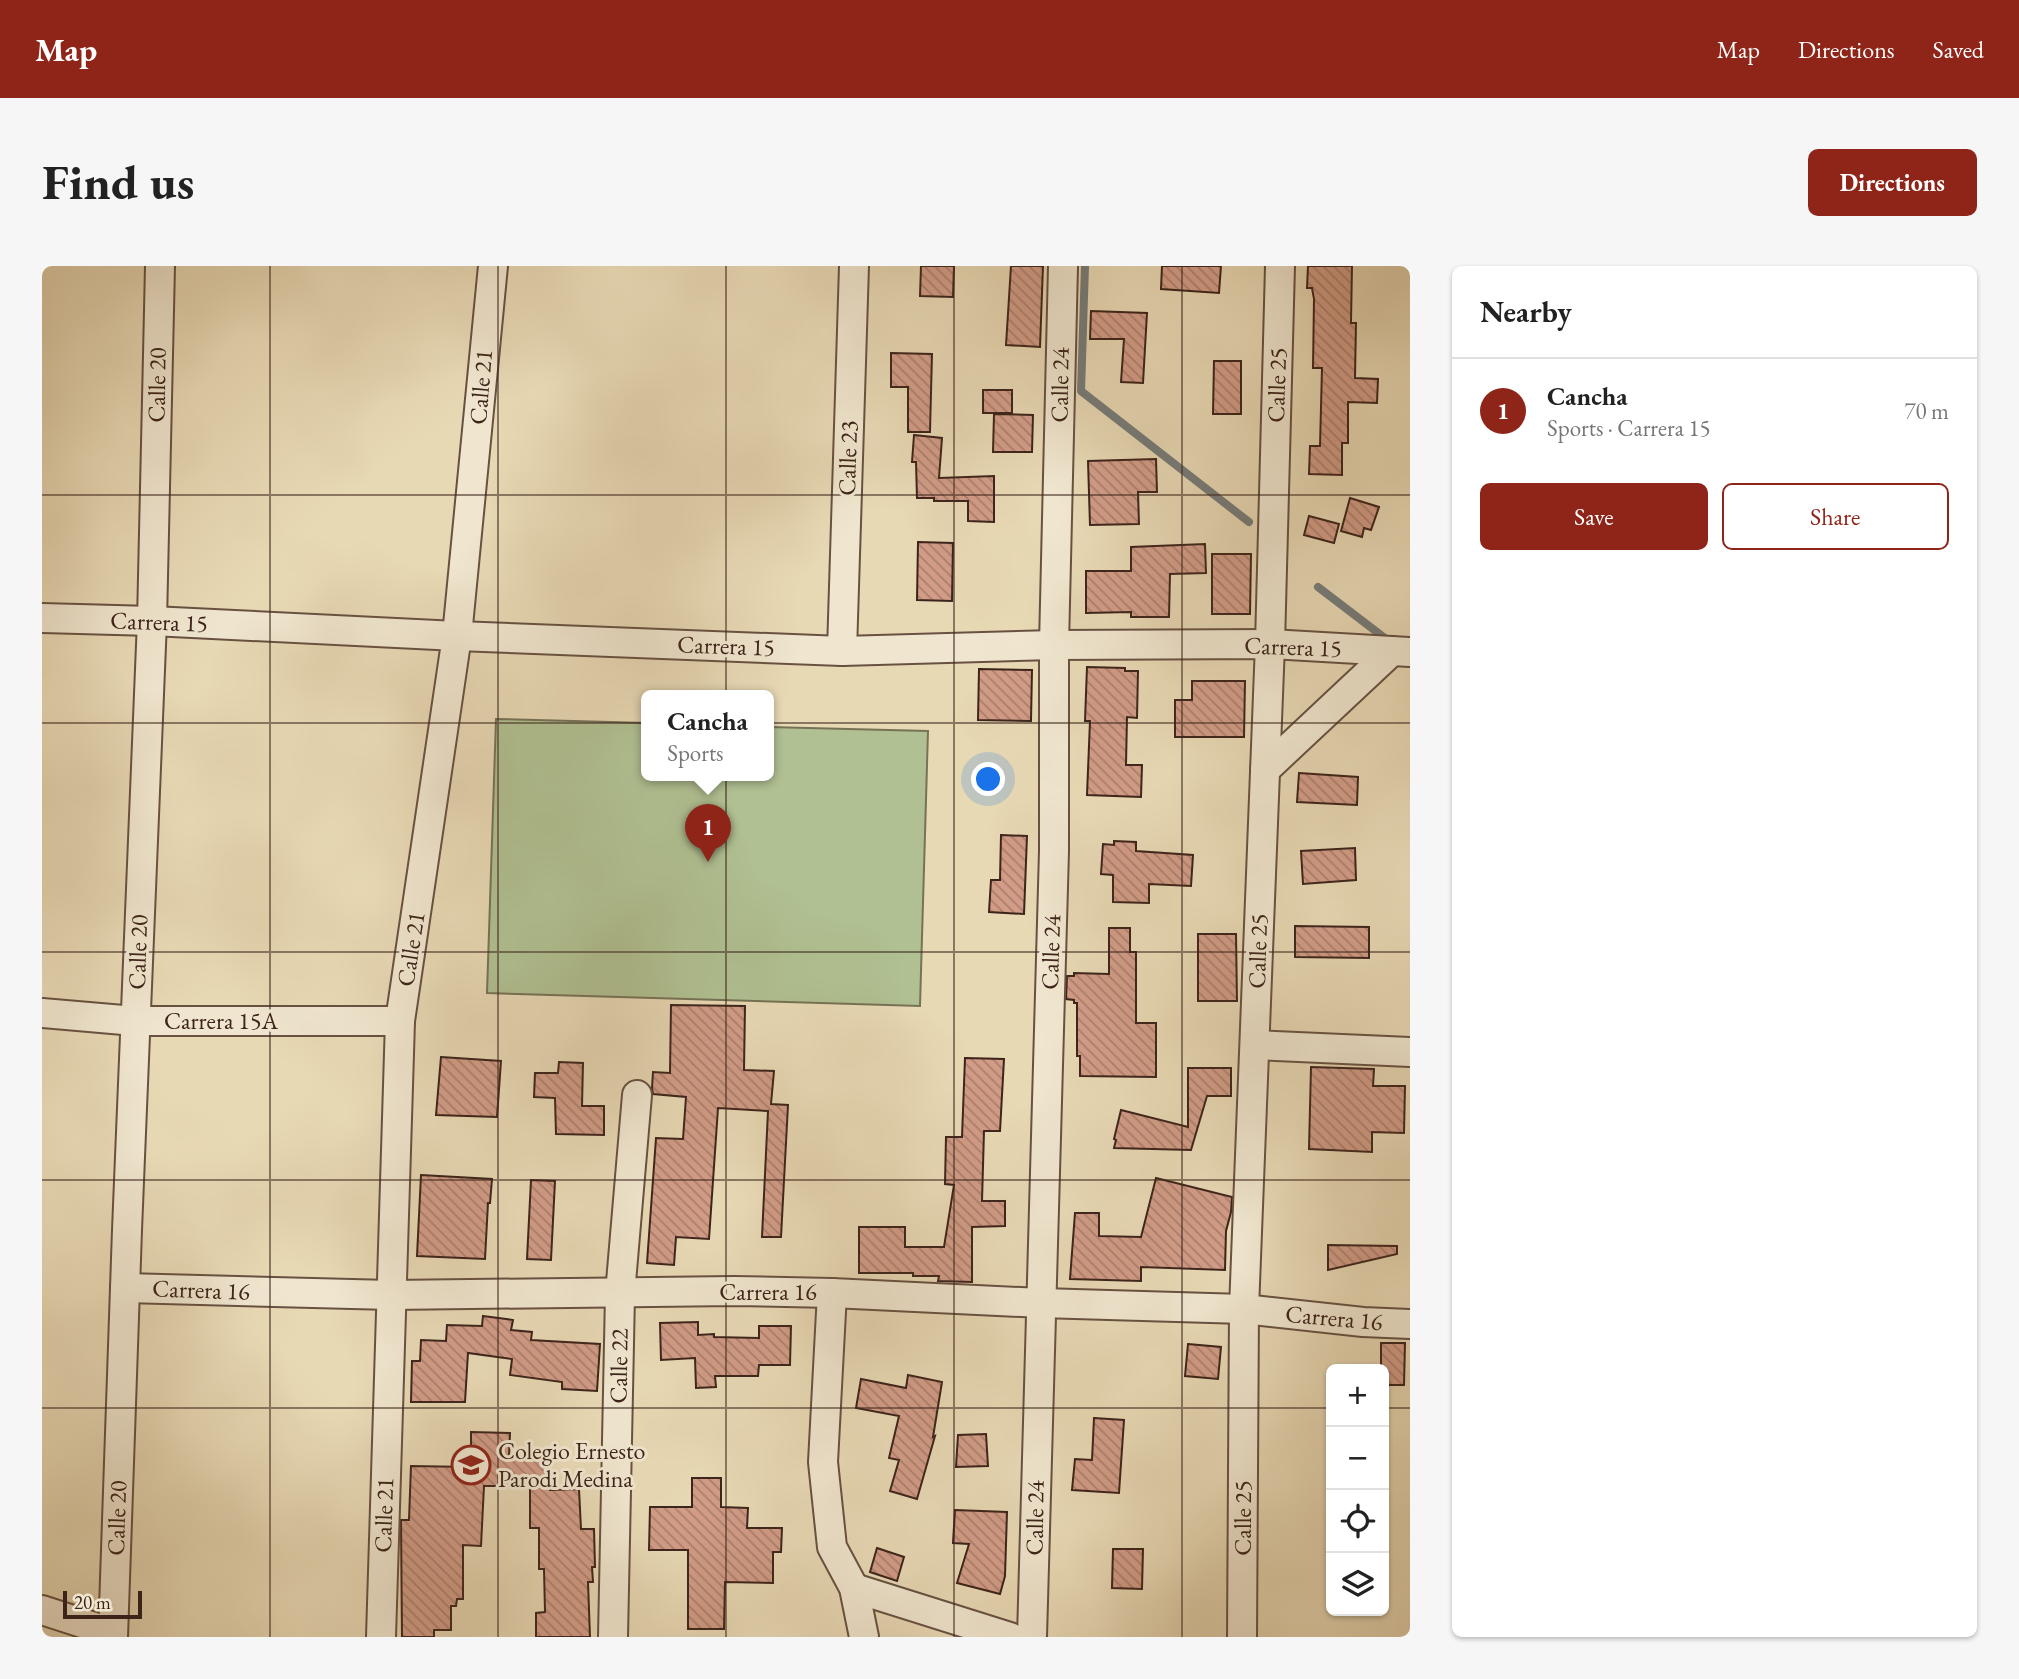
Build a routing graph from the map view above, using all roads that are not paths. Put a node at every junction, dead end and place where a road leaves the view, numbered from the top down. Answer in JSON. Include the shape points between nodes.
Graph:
{"nodes":[{"id":1,"x":160,"y":266,"type":"edge"},
{"id":2,"x":493,"y":266,"type":"edge"},
{"id":3,"x":854,"y":266,"type":"edge"},
{"id":4,"x":1063,"y":266,"type":"edge"},
{"id":5,"x":1280,"y":266,"type":"edge"},
{"id":6,"x":42,"y":618,"type":"edge"},
{"id":7,"x":152,"y":621,"type":"junction"},
{"id":8,"x":457,"y":636,"type":"junction"},
{"id":9,"x":1270,"y":644,"type":"junction"},
{"id":10,"x":1054,"y":645,"type":"junction"},
{"id":11,"x":842,"y":651,"type":"junction"},
{"id":12,"x":1401,"y":652,"type":"edge"},
{"id":13,"x":1265,"y":770,"type":"junction"},
{"id":14,"x":42,"y":1013,"type":"edge"},
{"id":15,"x":135,"y":1021,"type":"junction"},
{"id":16,"x":400,"y":1021,"type":"junction"},
{"id":17,"x":1255,"y":1045,"type":"junction"},
{"id":18,"x":1410,"y":1052,"type":"edge"},
{"id":19,"x":637,"y":1095,"type":"dead end"},
{"id":20,"x":125,"y":1288,"type":"junction"},
{"id":21,"x":832,"y":1293,"type":"junction"},
{"id":22,"x":620,"y":1294,"type":"junction"},
{"id":23,"x":391,"y":1295,"type":"junction"},
{"id":24,"x":1041,"y":1304,"type":"junction"},
{"id":25,"x":1244,"y":1309,"type":"junction"},
{"id":26,"x":1410,"y":1324,"type":"edge"},
{"id":27,"x":854,"y":1588,"type":"junction"},
{"id":28,"x":42,"y":1610,"type":"edge"},
{"id":29,"x":113,"y":1635,"type":"edge"},
{"id":30,"x":381,"y":1637,"type":"edge"},
{"id":31,"x":613,"y":1637,"type":"edge"},
{"id":32,"x":864,"y":1637,"type":"edge"},
{"id":33,"x":1010,"y":1637,"type":"edge"},
{"id":34,"x":1032,"y":1637,"type":"edge"},
{"id":35,"x":1242,"y":1637,"type":"edge"}],
"edges":[{"from":1,"to":7,"type":"street","name":"Calle 20"},
{"from":2,"to":8,"type":"street","name":"Calle 21"},
{"from":3,"to":11,"type":"street","name":"Calle 23"},
{"from":4,"to":10,"type":"street","name":"Calle 24"},
{"from":5,"to":9,"type":"street","name":"Calle 25"},
{"from":6,"to":7,"type":"street","name":"Carrera 15"},
{"from":7,"to":8,"type":"street","name":"Carrera 15"},
{"from":7,"to":15,"type":"street","name":"Calle 20"},
{"from":8,"to":11,"type":"street","name":"Carrera 15"},
{"from":8,"to":16,"type":"street","name":"Calle 21"},
{"from":9,"to":10,"type":"street","name":"Carrera 15"},
{"from":9,"to":12,"type":"street","name":"Carrera 15"},
{"from":9,"to":13,"type":"street","name":"Calle 25"},
{"from":10,"to":11,"type":"street","name":"Carrera 15"},
{"from":10,"to":24,"type":"street","name":"Calle 24","via":[[1054,851]]},
{"from":12,"to":13,"type":"street"},
{"from":13,"to":17,"type":"street","name":"Calle 25"},
{"from":14,"to":15,"type":"street","name":"Carrera 15A"},
{"from":15,"to":16,"type":"street","name":"Carrera 15A"},
{"from":15,"to":20,"type":"street","name":"Calle 20"},
{"from":16,"to":23,"type":"street","name":"Calle 21"},
{"from":17,"to":18,"type":"street"},
{"from":17,"to":25,"type":"street","name":"Calle 25"},
{"from":19,"to":22,"type":"street","name":"Calle 22"},
{"from":20,"to":23,"type":"street","name":"Carrera 16"},
{"from":20,"to":29,"type":"street","name":"Calle 20"},
{"from":21,"to":22,"type":"street","name":"Carrera 16"},
{"from":21,"to":24,"type":"street","name":"Carrera 16"},
{"from":21,"to":27,"type":"street","via":[[823,1462],[832,1547]]},
{"from":22,"to":23,"type":"street","name":"Carrera 16"},
{"from":22,"to":31,"type":"street","name":"Calle 22"},
{"from":23,"to":30,"type":"street","name":"Calle 21"},
{"from":24,"to":25,"type":"street","name":"Carrera 16"},
{"from":24,"to":34,"type":"street","name":"Calle 24"},
{"from":25,"to":26,"type":"street","name":"Carrera 16"},
{"from":25,"to":35,"type":"street","name":"Calle 25"},
{"from":27,"to":32,"type":"street"},
{"from":27,"to":33,"type":"street"},
{"from":28,"to":29,"type":"street"}]}
